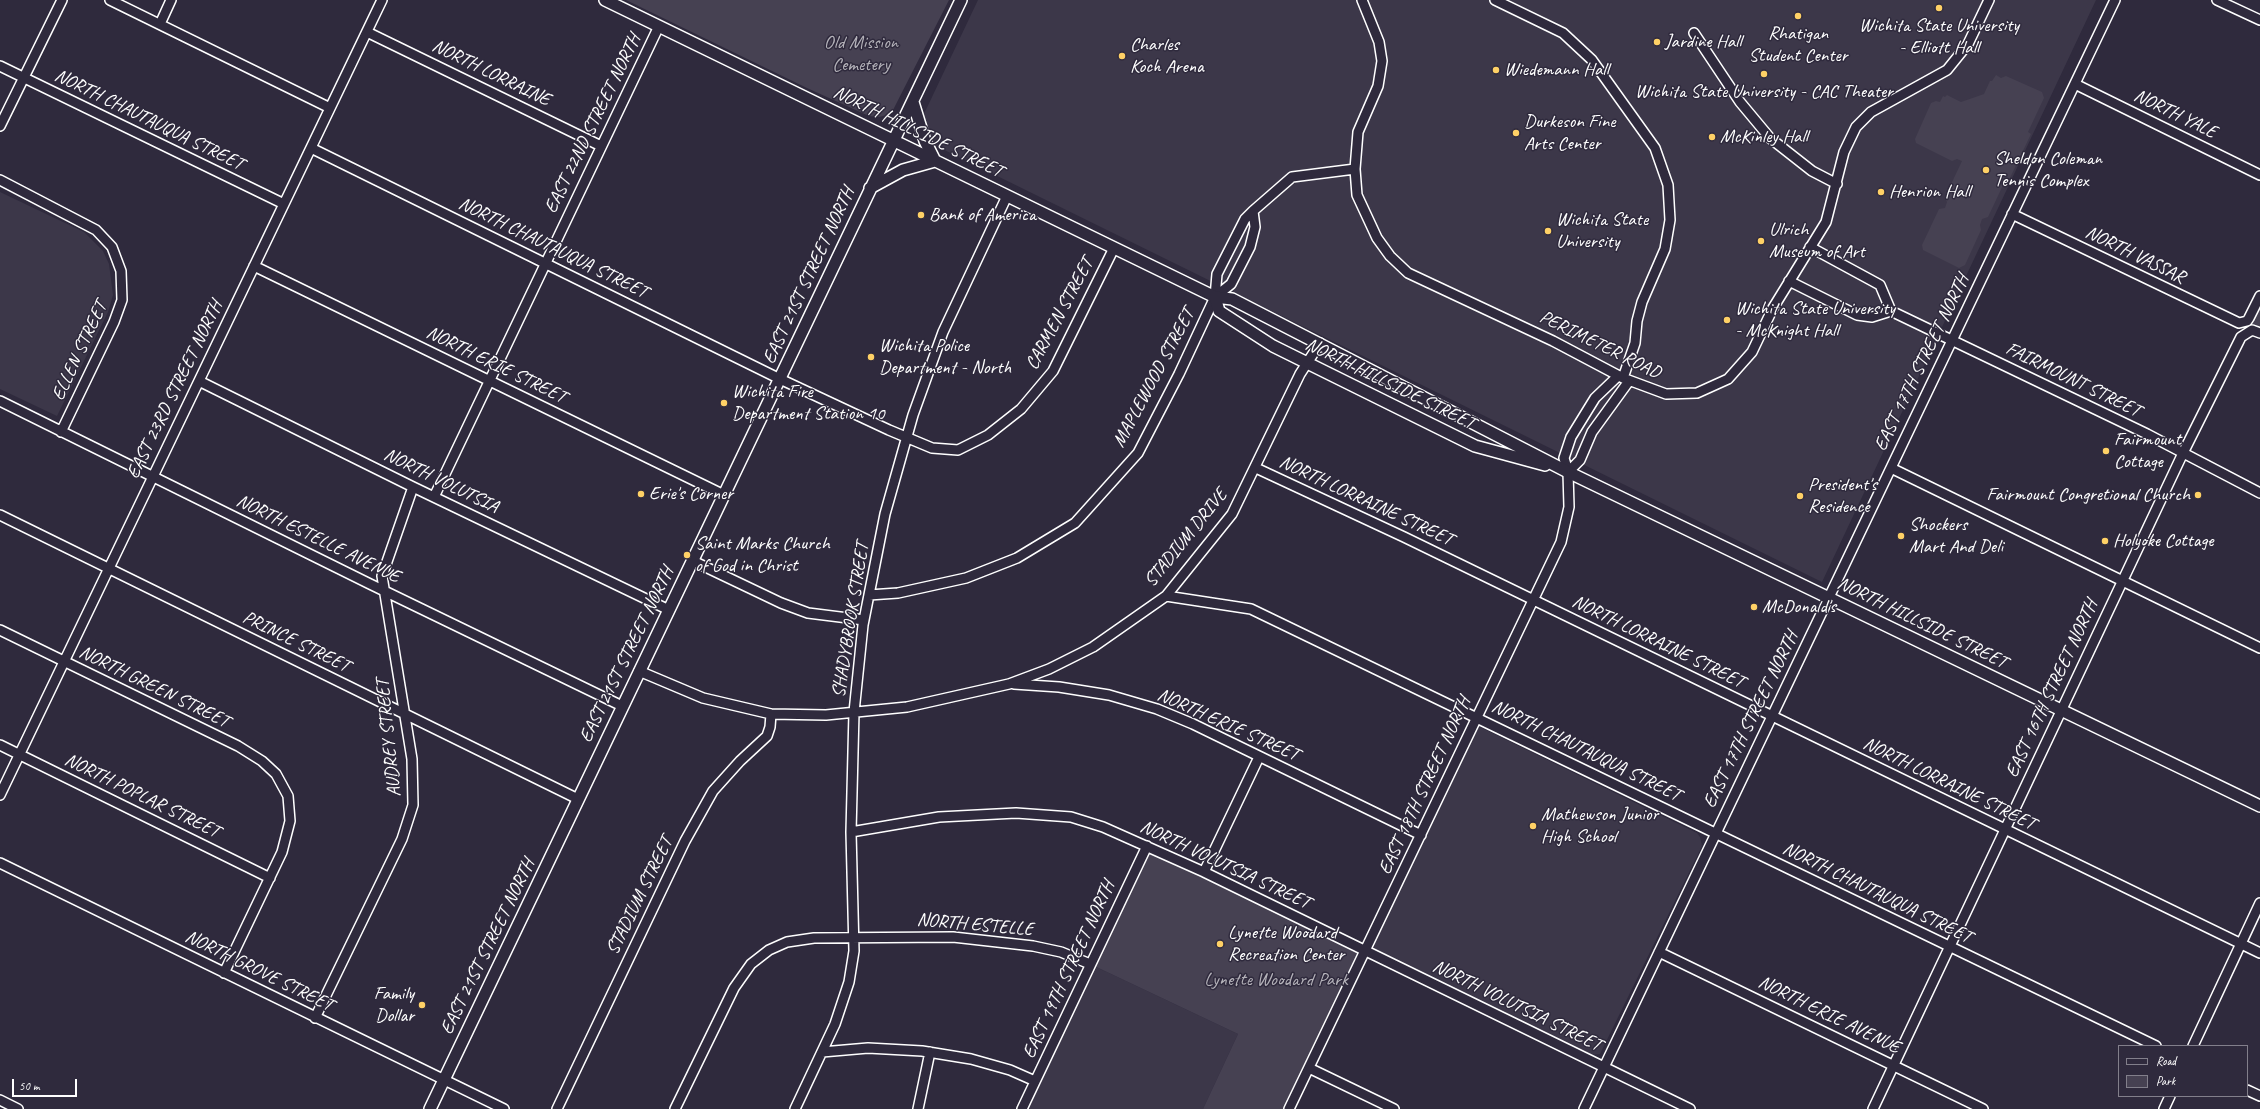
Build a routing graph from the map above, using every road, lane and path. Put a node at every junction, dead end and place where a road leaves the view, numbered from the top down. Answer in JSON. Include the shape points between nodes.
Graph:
{"nodes":[{"id":1,"x":62,"y":0,"type":"edge"},
{"id":2,"x":110,"y":0,"type":"edge"},
{"id":3,"x":171,"y":0,"type":"edge"},
{"id":4,"x":382,"y":0,"type":"edge"},
{"id":5,"x":605,"y":0,"type":"edge"},
{"id":6,"x":961,"y":0,"type":"edge"},
{"id":7,"x":1362,"y":0,"type":"edge"},
{"id":8,"x":1495,"y":0,"type":"edge"},
{"id":9,"x":1989,"y":0,"type":"edge"},
{"id":10,"x":2115,"y":0,"type":"edge"},
{"id":11,"x":2217,"y":0,"type":"edge"},
{"id":12,"x":2260,"y":20,"type":"edge"},
{"id":13,"x":160,"y":24,"type":"junction"},
{"id":14,"x":659,"y":26,"type":"junction"},
{"id":15,"x":367,"y":32,"type":"junction"},
{"id":16,"x":1694,"y":34,"type":"dead end"},
{"id":17,"x":0,"y":66,"type":"edge"},
{"id":18,"x":24,"y":78,"type":"junction"},
{"id":19,"x":2075,"y":84,"type":"junction"},
{"id":20,"x":913,"y":102,"type":"junction"},
{"id":21,"x":330,"y":108,"type":"junction"},
{"id":22,"x":0,"y":126,"type":"edge"},
{"id":23,"x":894,"y":140,"type":"junction"},
{"id":24,"x":601,"y":146,"type":"junction"},
{"id":25,"x":311,"y":148,"type":"junction"},
{"id":26,"x":935,"y":161,"type":"junction"},
{"id":27,"x":1355,"y":169,"type":"junction"},
{"id":28,"x":2260,"y":175,"type":"edge"},
{"id":29,"x":0,"y":180,"type":"edge"},
{"id":30,"x":1837,"y":184,"type":"junction"},
{"id":31,"x":870,"y":188,"type":"junction"},
{"id":32,"x":1007,"y":196,"type":"junction"},
{"id":33,"x":284,"y":204,"type":"junction"},
{"id":34,"x":1253,"y":211,"type":"junction"},
{"id":35,"x":2012,"y":214,"type":"junction"},
{"id":36,"x":1810,"y":247,"type":"junction"},
{"id":37,"x":1114,"y":248,"type":"junction"},
{"id":38,"x":546,"y":263,"type":"junction"},
{"id":39,"x":254,"y":266,"type":"junction"},
{"id":40,"x":1789,"y":281,"type":"junction"},
{"id":41,"x":2260,"y":296,"type":"edge"},
{"id":42,"x":1215,"y":297,"type":"junction"},
{"id":43,"x":1891,"y":311,"type":"junction"},
{"id":44,"x":2245,"y":327,"type":"junction"},
{"id":45,"x":2260,"y":333,"type":"edge"},
{"id":46,"x":1952,"y":341,"type":"junction"},
{"id":47,"x":1320,"y":343,"type":"junction"},
{"id":48,"x":1307,"y":363,"type":"junction"},
{"id":49,"x":1624,"y":378,"type":"junction"},
{"id":50,"x":780,"y":379,"type":"junction"},
{"id":51,"x":199,"y":381,"type":"junction"},
{"id":52,"x":489,"y":381,"type":"junction"},
{"id":53,"x":0,"y":401,"type":"edge"},
{"id":54,"x":61,"y":432,"type":"junction"},
{"id":55,"x":907,"y":438,"type":"junction"},
{"id":56,"x":2182,"y":453,"type":"junction"},
{"id":57,"x":1256,"y":468,"type":"junction"},
{"id":58,"x":1891,"y":468,"type":"junction"},
{"id":59,"x":1568,"y":472,"type":"junction"},
{"id":60,"x":152,"y":477,"type":"junction"},
{"id":61,"x":413,"y":487,"type":"junction"},
{"id":62,"x":2260,"y":492,"type":"edge"},
{"id":63,"x":724,"y":495,"type":"junction"},
{"id":64,"x":434,"y":497,"type":"junction"},
{"id":65,"x":0,"y":516,"type":"edge"},
{"id":66,"x":692,"y":561,"type":"junction"},
{"id":67,"x":108,"y":569,"type":"junction"},
{"id":68,"x":2121,"y":581,"type":"junction"},
{"id":69,"x":385,"y":591,"type":"junction"},
{"id":70,"x":869,"y":595,"type":"junction"},
{"id":71,"x":1166,"y":596,"type":"junction"},
{"id":72,"x":1829,"y":597,"type":"junction"},
{"id":73,"x":1532,"y":601,"type":"junction"},
{"id":74,"x":669,"y":610,"type":"junction"},
{"id":75,"x":864,"y":620,"type":"junction"},
{"id":76,"x":0,"y":630,"type":"edge"},
{"id":77,"x":2260,"y":648,"type":"edge"},
{"id":78,"x":64,"y":662,"type":"junction"},
{"id":79,"x":639,"y":671,"type":"junction"},
{"id":80,"x":1009,"y":684,"type":"junction"},
{"id":81,"x":622,"y":706,"type":"junction"},
{"id":82,"x":2061,"y":711,"type":"junction"},
{"id":83,"x":854,"y":712,"type":"junction"},
{"id":84,"x":771,"y":714,"type":"junction"},
{"id":85,"x":405,"y":716,"type":"junction"},
{"id":86,"x":1772,"y":716,"type":"junction"},
{"id":87,"x":1477,"y":717,"type":"junction"},
{"id":88,"x":0,"y":745,"type":"edge"},
{"id":89,"x":20,"y":754,"type":"junction"},
{"id":90,"x":1259,"y":757,"type":"junction"},
{"id":91,"x":0,"y":795,"type":"edge"},
{"id":92,"x":578,"y":799,"type":"junction"},
{"id":93,"x":2260,"y":806,"type":"edge"},
{"id":94,"x":2005,"y":830,"type":"junction"},
{"id":95,"x":851,"y":832,"type":"junction"},
{"id":96,"x":1716,"y":834,"type":"junction"},
{"id":97,"x":1421,"y":835,"type":"junction"},
{"id":98,"x":1147,"y":846,"type":"junction"},
{"id":99,"x":0,"y":863,"type":"edge"},
{"id":100,"x":1204,"y":872,"type":"junction"},
{"id":101,"x":270,"y":878,"type":"junction"},
{"id":102,"x":2260,"y":903,"type":"edge"},
{"id":103,"x":853,"y":937,"type":"junction"},
{"id":104,"x":2241,"y":944,"type":"junction"},
{"id":105,"x":1949,"y":948,"type":"junction"},
{"id":106,"x":1366,"y":950,"type":"junction"},
{"id":107,"x":1659,"y":952,"type":"junction"},
{"id":108,"x":2260,"y":953,"type":"edge"},
{"id":109,"x":1090,"y":964,"type":"junction"},
{"id":110,"x":224,"y":973,"type":"junction"},
{"id":111,"x":315,"y":1018,"type":"junction"},
{"id":112,"x":2154,"y":1045,"type":"edge"},
{"id":113,"x":2193,"y":1045,"type":"edge"},
{"id":114,"x":822,"y":1052,"type":"junction"},
{"id":115,"x":930,"y":1052,"type":"junction"},
{"id":116,"x":1893,"y":1066,"type":"junction"},
{"id":117,"x":1604,"y":1067,"type":"junction"},
{"id":118,"x":1310,"y":1068,"type":"junction"},
{"id":119,"x":444,"y":1080,"type":"junction"},
{"id":120,"x":1035,"y":1081,"type":"junction"},
{"id":121,"x":2248,"y":1090,"type":"edge"},
{"id":122,"x":2260,"y":1096,"type":"edge"},
{"id":123,"x":2170,"y":1097,"type":"edge"},
{"id":124,"x":0,"y":1100,"type":"edge"},
{"id":125,"x":18,"y":1109,"type":"edge"},
{"id":126,"x":430,"y":1109,"type":"edge"},
{"id":127,"x":504,"y":1109,"type":"edge"},
{"id":128,"x":557,"y":1109,"type":"edge"},
{"id":129,"x":675,"y":1109,"type":"edge"},
{"id":130,"x":795,"y":1109,"type":"edge"},
{"id":131,"x":918,"y":1109,"type":"edge"},
{"id":132,"x":1022,"y":1109,"type":"edge"},
{"id":133,"x":1290,"y":1109,"type":"edge"},
{"id":134,"x":1394,"y":1109,"type":"edge"},
{"id":135,"x":1584,"y":1109,"type":"edge"},
{"id":136,"x":1690,"y":1109,"type":"edge"},
{"id":137,"x":1873,"y":1109,"type":"edge"},
{"id":138,"x":1984,"y":1109,"type":"edge"},
{"id":139,"x":2164,"y":1109,"type":"edge"}],
"edges":[{"from":1,"to":18,"type":"street"},
{"from":2,"to":13,"type":"street"},
{"from":3,"to":13,"type":"street"},
{"from":4,"to":15,"type":"street","name":"EAST 23RD STREET NORTH"},
{"from":5,"to":14,"type":"main road","name":"NORTH HILLSIDE STREET"},
{"from":6,"to":20,"type":"main road","name":"EAST 21ST STREET NORTH"},
{"from":7,"to":27,"type":"street","name":"PERIMETER ROAD","via":[[1379,42],[1382,61],[1378,86],[1358,132]]},
{"from":8,"to":49,"type":"street","via":[[1563,34],[1592,60],[1655,148],[1668,185],[1670,220],[1665,249],[1642,302],[1635,343]]},
{"from":9,"to":30,"type":"street","name":"PERIMETER ROAD","via":[[1968,44],[1947,70],[1871,112],[1856,127],[1844,152]]},
{"from":10,"to":19,"type":"street","name":"EAST 17TH STREET NORTH"},
{"from":11,"to":12,"type":"street"},
{"from":13,"to":21,"type":"street"},
{"from":14,"to":23,"type":"main road","name":"NORTH HILLSIDE STREET"},
{"from":14,"to":24,"type":"street","name":"EAST 22ND STREET NORTH"},
{"from":15,"to":21,"type":"street","name":"EAST 23RD STREET NORTH"},
{"from":15,"to":24,"type":"street","name":"NORTH LORRAINE"},
{"from":16,"to":30,"type":"street","via":[[1740,102],[1770,138],[1812,171]]},
{"from":17,"to":18,"type":"street","name":"NORTH CHAUTAUQUA STREET"},
{"from":18,"to":22,"type":"street"},
{"from":18,"to":33,"type":"street","name":"NORTH CHAUTAUQUA STREET"},
{"from":19,"to":28,"type":"street","name":"NORTH YALE"},
{"from":19,"to":35,"type":"street","name":"EAST 17TH STREET NORTH"},
{"from":20,"to":23,"type":"main road","name":"EAST 21ST STREET NORTH"},
{"from":20,"to":26,"type":"main road","via":[[925,140]]},
{"from":21,"to":25,"type":"street","name":"EAST 23RD STREET NORTH"},
{"from":23,"to":26,"type":"main road","name":"NORTH HILLSIDE STREET"},
{"from":23,"to":31,"type":"main road","name":"EAST 21ST STREET NORTH"},
{"from":24,"to":38,"type":"street","name":"EAST 22ND STREET NORTH"},
{"from":25,"to":33,"type":"street","name":"EAST 23RD STREET NORTH"},
{"from":25,"to":38,"type":"street","name":"NORTH CHAUTAUQUA STREET"},
{"from":26,"to":31,"type":"main road","via":[[903,170]]},
{"from":26,"to":32,"type":"main road","name":"NORTH HILLSIDE STREET"},
{"from":27,"to":34,"type":"street","via":[[1292,177]]},
{"from":27,"to":49,"type":"street","name":"PERIMETER ROAD","via":[[1357,195],[1377,238],[1390,256],[1408,273],[1553,341]]},
{"from":29,"to":54,"type":"street","name":"ELLEN STREET","via":[[96,230],[112,247],[121,271],[122,300],[114,322]]},
{"from":30,"to":36,"type":"street","name":"PERIMETER ROAD","via":[[1826,222]]},
{"from":31,"to":50,"type":"main road","name":"EAST 21ST STREET NORTH"},
{"from":32,"to":37,"type":"main road","name":"NORTH HILLSIDE STREET"},
{"from":32,"to":55,"type":"street","name":"SHADYBROOK STREET","via":[[943,332]]},
{"from":33,"to":39,"type":"street","name":"EAST 23RD STREET NORTH"},
{"from":34,"to":42,"type":"street","via":[[1245,219],[1217,274]]},
{"from":34,"to":42,"type":"street","via":[[1255,227],[1250,247],[1231,284]]},
{"from":35,"to":44,"type":"street","name":"NORTH VASSAR"},
{"from":35,"to":46,"type":"street","name":"EAST 17TH STREET NORTH"},
{"from":36,"to":40,"type":"street","name":"PERIMETER ROAD"},
{"from":36,"to":43,"type":"street","via":[[1880,285]]},
{"from":37,"to":42,"type":"main road","name":"NORTH HILLSIDE STREET"},
{"from":37,"to":55,"type":"street","name":"CARMEN STREET","via":[[1053,372],[1021,409],[988,435],[958,450],[932,448]]},
{"from":38,"to":50,"type":"street","name":"NORTH CHAUTAUQUA STREET"},
{"from":38,"to":52,"type":"street","name":"EAST 22ND STREET NORTH"},
{"from":39,"to":51,"type":"street","name":"EAST 23RD STREET NORTH"},
{"from":39,"to":52,"type":"street","name":"NORTH ERIE STREET"},
{"from":40,"to":43,"type":"street","via":[[1858,315],[1872,317]]},
{"from":40,"to":49,"type":"street","name":"PERIMETER ROAD","via":[[1752,352],[1728,379],[1697,393],[1666,394]]},
{"from":41,"to":44,"type":"street","name":"EAST 16TH STREET NORTH"},
{"from":42,"to":47,"type":"main road","name":"NORTH HILLSIDE STREET","via":[[1232,299]]},
{"from":42,"to":48,"type":"main road","name":"NORTH HILLSIDE STREET","via":[[1219,312],[1273,346]]},
{"from":42,"to":70,"type":"street","name":"MAPLEWOOD STREET","via":[[1138,453],[1075,523],[1018,558],[966,578],[898,593]]},
{"from":43,"to":46,"type":"street","name":"FAIRMOUNT STREET"},
{"from":44,"to":45,"type":"street","name":"NORTH VASSAR"},
{"from":44,"to":56,"type":"street","name":"EAST 16TH STREET NORTH"},
{"from":46,"to":56,"type":"street","name":"FAIRMOUNT STREET"},
{"from":46,"to":58,"type":"street","name":"EAST 17TH STREET NORTH"},
{"from":47,"to":48,"type":"street","name":"STADIUM DRIVE"},
{"from":47,"to":59,"type":"main road","name":"NORTH HILLSIDE STREET"},
{"from":48,"to":57,"type":"street","name":"STADIUM DRIVE"},
{"from":48,"to":59,"type":"main road","name":"NORTH HILLSIDE STREET","via":[[1475,446]]},
{"from":49,"to":59,"type":"street","via":[[1592,432],[1580,460]]},
{"from":49,"to":59,"type":"street","name":"EAST 18TH STREET NORTH","via":[[1595,398],[1571,437],[1564,458]]},
{"from":50,"to":55,"type":"street","name":"CARMEN STREET"},
{"from":50,"to":63,"type":"main road","name":"EAST 21ST STREET NORTH"},
{"from":51,"to":60,"type":"street","name":"EAST 23RD STREET NORTH"},
{"from":51,"to":61,"type":"street","name":"NORTH VOLUTSIA"},
{"from":52,"to":63,"type":"street","name":"NORTH ERIE STREET"},
{"from":52,"to":64,"type":"street","name":"EAST 22ND STREET NORTH"},
{"from":53,"to":54,"type":"street","name":"NORTH ESTELLE AVENUE"},
{"from":54,"to":60,"type":"street","name":"NORTH ESTELLE AVENUE"},
{"from":55,"to":70,"type":"street","name":"SHADYBROOK STREET","via":[[885,514]]},
{"from":56,"to":62,"type":"street","name":"FAIRMOUNT STREET"},
{"from":56,"to":68,"type":"street","name":"EAST 16TH STREET NORTH"},
{"from":57,"to":71,"type":"street","name":"STADIUM DRIVE","via":[[1232,514]]},
{"from":57,"to":73,"type":"street","name":"NORTH LORRAINE STREET"},
{"from":58,"to":68,"type":"street"},
{"from":58,"to":72,"type":"street","name":"EAST 17TH STREET NORTH"},
{"from":59,"to":72,"type":"main road","name":"NORTH HILLSIDE STREET"},
{"from":59,"to":73,"type":"street","name":"EAST 18TH STREET NORTH","via":[[1569,507],[1561,542]]},
{"from":60,"to":67,"type":"street","name":"EAST 23RD STREET NORTH"},
{"from":60,"to":69,"type":"street","name":"NORTH ESTELLE AVENUE"},
{"from":61,"to":64,"type":"street","name":"NORTH VOLUTSIA"},
{"from":61,"to":69,"type":"street","name":"AUDREY STREET","via":[[382,576]]},
{"from":63,"to":66,"type":"main road","name":"EAST 21ST STREET NORTH"},
{"from":64,"to":74,"type":"street","name":"NORTH VOLUTSIA"},
{"from":65,"to":67,"type":"street","name":"PRINCE STREET"},
{"from":66,"to":74,"type":"main road","name":"EAST 21ST STREET NORTH"},
{"from":66,"to":75,"type":"street","via":[[780,603],[808,613]]},
{"from":67,"to":78,"type":"street","name":"EAST 23RD STREET NORTH"},
{"from":67,"to":85,"type":"street","name":"PRINCE STREET"},
{"from":68,"to":77,"type":"street"},
{"from":68,"to":82,"type":"street","name":"EAST 16TH STREET NORTH"},
{"from":69,"to":81,"type":"street","name":"NORTH ESTELLE AVENUE"},
{"from":69,"to":85,"type":"street","name":"AUDREY STREET"},
{"from":70,"to":75,"type":"street","name":"SHADYBROOK STREET"},
{"from":71,"to":80,"type":"street","name":"STADIUM DRIVE","via":[[1093,647],[1049,669]]},
{"from":71,"to":87,"type":"street","name":"NORTH CHAUTAUQUA STREET","via":[[1251,609]]},
{"from":72,"to":82,"type":"main road","name":"NORTH HILLSIDE STREET"},
{"from":72,"to":86,"type":"street","name":"EAST 17TH STREET NORTH"},
{"from":73,"to":86,"type":"street","name":"NORTH LORRAINE STREET"},
{"from":73,"to":87,"type":"street","name":"EAST 18TH STREET NORTH"},
{"from":74,"to":79,"type":"main road","name":"EAST 21ST STREET NORTH"},
{"from":75,"to":83,"type":"street","name":"SHADYBROOK STREET"},
{"from":76,"to":78,"type":"street","name":"NORTH GREEN STREET"},
{"from":78,"to":89,"type":"street","name":"EAST 23RD STREET NORTH"},
{"from":78,"to":101,"type":"street","name":"NORTH GREEN STREET","via":[[238,746],[262,761],[276,774],[288,796],[290,821],[282,852]]},
{"from":79,"to":81,"type":"main road","name":"EAST 21ST STREET NORTH"},
{"from":79,"to":84,"type":"street","via":[[704,698]]},
{"from":80,"to":83,"type":"street","name":"STADIUM DRIVE","via":[[907,707]]},
{"from":80,"to":90,"type":"street","name":"NORTH ERIE STREET","via":[[1059,687],[1109,695],[1150,707],[1193,724]]},
{"from":81,"to":92,"type":"main road","name":"EAST 21ST STREET NORTH"},
{"from":82,"to":93,"type":"main road","name":"NORTH HILLSIDE STREET"},
{"from":82,"to":94,"type":"street","name":"EAST 16TH STREET NORTH"},
{"from":83,"to":84,"type":"street","name":"STADIUM DRIVE","via":[[826,715]]},
{"from":83,"to":95,"type":"street","name":"SHADYBROOK STREET"},
{"from":84,"to":128,"type":"street","name":"STADIUM STREET","via":[[767,736],[713,791],[685,841]]},
{"from":85,"to":92,"type":"street","name":"PRINCE STREET"},
{"from":85,"to":111,"type":"street","name":"AUDREY STREET","via":[[412,759],[413,805],[409,820],[387,872]]},
{"from":86,"to":94,"type":"street","name":"NORTH LORRAINE STREET"},
{"from":86,"to":96,"type":"street","name":"EAST 17TH STREET NORTH"},
{"from":87,"to":96,"type":"street","name":"NORTH CHAUTAUQUA STREET"},
{"from":87,"to":97,"type":"street","name":"EAST 18TH STREET NORTH"},
{"from":88,"to":89,"type":"street","name":"NORTH POPLAR STREET"},
{"from":89,"to":91,"type":"street","name":"EAST 23RD STREET NORTH"},
{"from":89,"to":101,"type":"street","name":"NORTH POPLAR STREET"},
{"from":90,"to":97,"type":"street","name":"NORTH ERIE STREET"},
{"from":90,"to":100,"type":"street"},
{"from":92,"to":119,"type":"main road","name":"EAST 21ST STREET NORTH"},
{"from":94,"to":104,"type":"street","name":"NORTH LORRAINE STREET"},
{"from":94,"to":105,"type":"street","name":"EAST 16TH STREET NORTH"},
{"from":95,"to":98,"type":"street","name":"NORTH VOLUTSIA STREET","via":[[939,817],[1016,812],[1071,818],[1103,827]]},
{"from":95,"to":103,"type":"street","name":"SHADYBROOK STREET"},
{"from":96,"to":105,"type":"street","name":"NORTH CHAUTAUQUA STREET"},
{"from":96,"to":107,"type":"street","name":"EAST 17TH STREET NORTH"},
{"from":97,"to":106,"type":"street","name":"EAST 18TH STREET NORTH"},
{"from":98,"to":100,"type":"street","name":"NORTH VOLUTSIA STREET"},
{"from":98,"to":109,"type":"street","name":"EAST 19TH STREET NORTH"},
{"from":99,"to":110,"type":"street","name":"NORTH GROVE STREET"},
{"from":100,"to":106,"type":"street","name":"NORTH VOLUTSIA STREET"},
{"from":101,"to":110,"type":"street"},
{"from":102,"to":104,"type":"street"},
{"from":103,"to":109,"type":"street","name":"NORTH ESTELLE","via":[[953,937],[998,940],[1061,952]]},
{"from":103,"to":114,"type":"street","name":"SHADYBROOK STREET","via":[[849,982],[835,1024]]},
{"from":103,"to":129,"type":"street","name":"NORTH ESTELLE","via":[[787,942],[769,950],[751,964],[734,988]]},
{"from":104,"to":108,"type":"street","name":"NORTH LORRAINE STREET"},
{"from":104,"to":113,"type":"street"},
{"from":105,"to":112,"type":"street","name":"NORTH CHAUTAUQUA STREET"},
{"from":105,"to":116,"type":"street","name":"EAST 16TH STREET NORTH"},
{"from":106,"to":117,"type":"street","name":"NORTH VOLUTSIA STREET"},
{"from":106,"to":118,"type":"street","name":"EAST 18TH STREET NORTH"},
{"from":107,"to":116,"type":"street","name":"NORTH ERIE AVENUE"},
{"from":107,"to":117,"type":"street","name":"EAST 17TH STREET NORTH"},
{"from":109,"to":120,"type":"street","name":"EAST 19TH STREET NORTH"},
{"from":110,"to":111,"type":"street","name":"NORTH GROVE STREET"},
{"from":111,"to":119,"type":"street","name":"NORTH GROVE STREET"},
{"from":114,"to":115,"type":"street","via":[[868,1048]]},
{"from":114,"to":130,"type":"street","name":"SHADYBROOK STREET"},
{"from":115,"to":120,"type":"street","via":[[971,1059],[1010,1070]]},
{"from":115,"to":131,"type":"street"},
{"from":116,"to":137,"type":"street","name":"EAST 16TH STREET NORTH"},
{"from":116,"to":138,"type":"street","name":"NORTH ERIE AVENUE"},
{"from":117,"to":135,"type":"street","name":"EAST 17TH STREET NORTH"},
{"from":117,"to":136,"type":"street","name":"NORTH VOLUTSIA STREET"},
{"from":118,"to":133,"type":"street","name":"EAST 18TH STREET NORTH"},
{"from":118,"to":134,"type":"street"},
{"from":119,"to":126,"type":"main road","name":"EAST 21ST STREET NORTH"},
{"from":119,"to":127,"type":"street","name":"NORTH GROVE STREET"},
{"from":120,"to":132,"type":"street","name":"EAST 19TH STREET NORTH"},
{"from":121,"to":122,"type":"street"},
{"from":123,"to":139,"type":"street"},
{"from":124,"to":125,"type":"street"}]}
